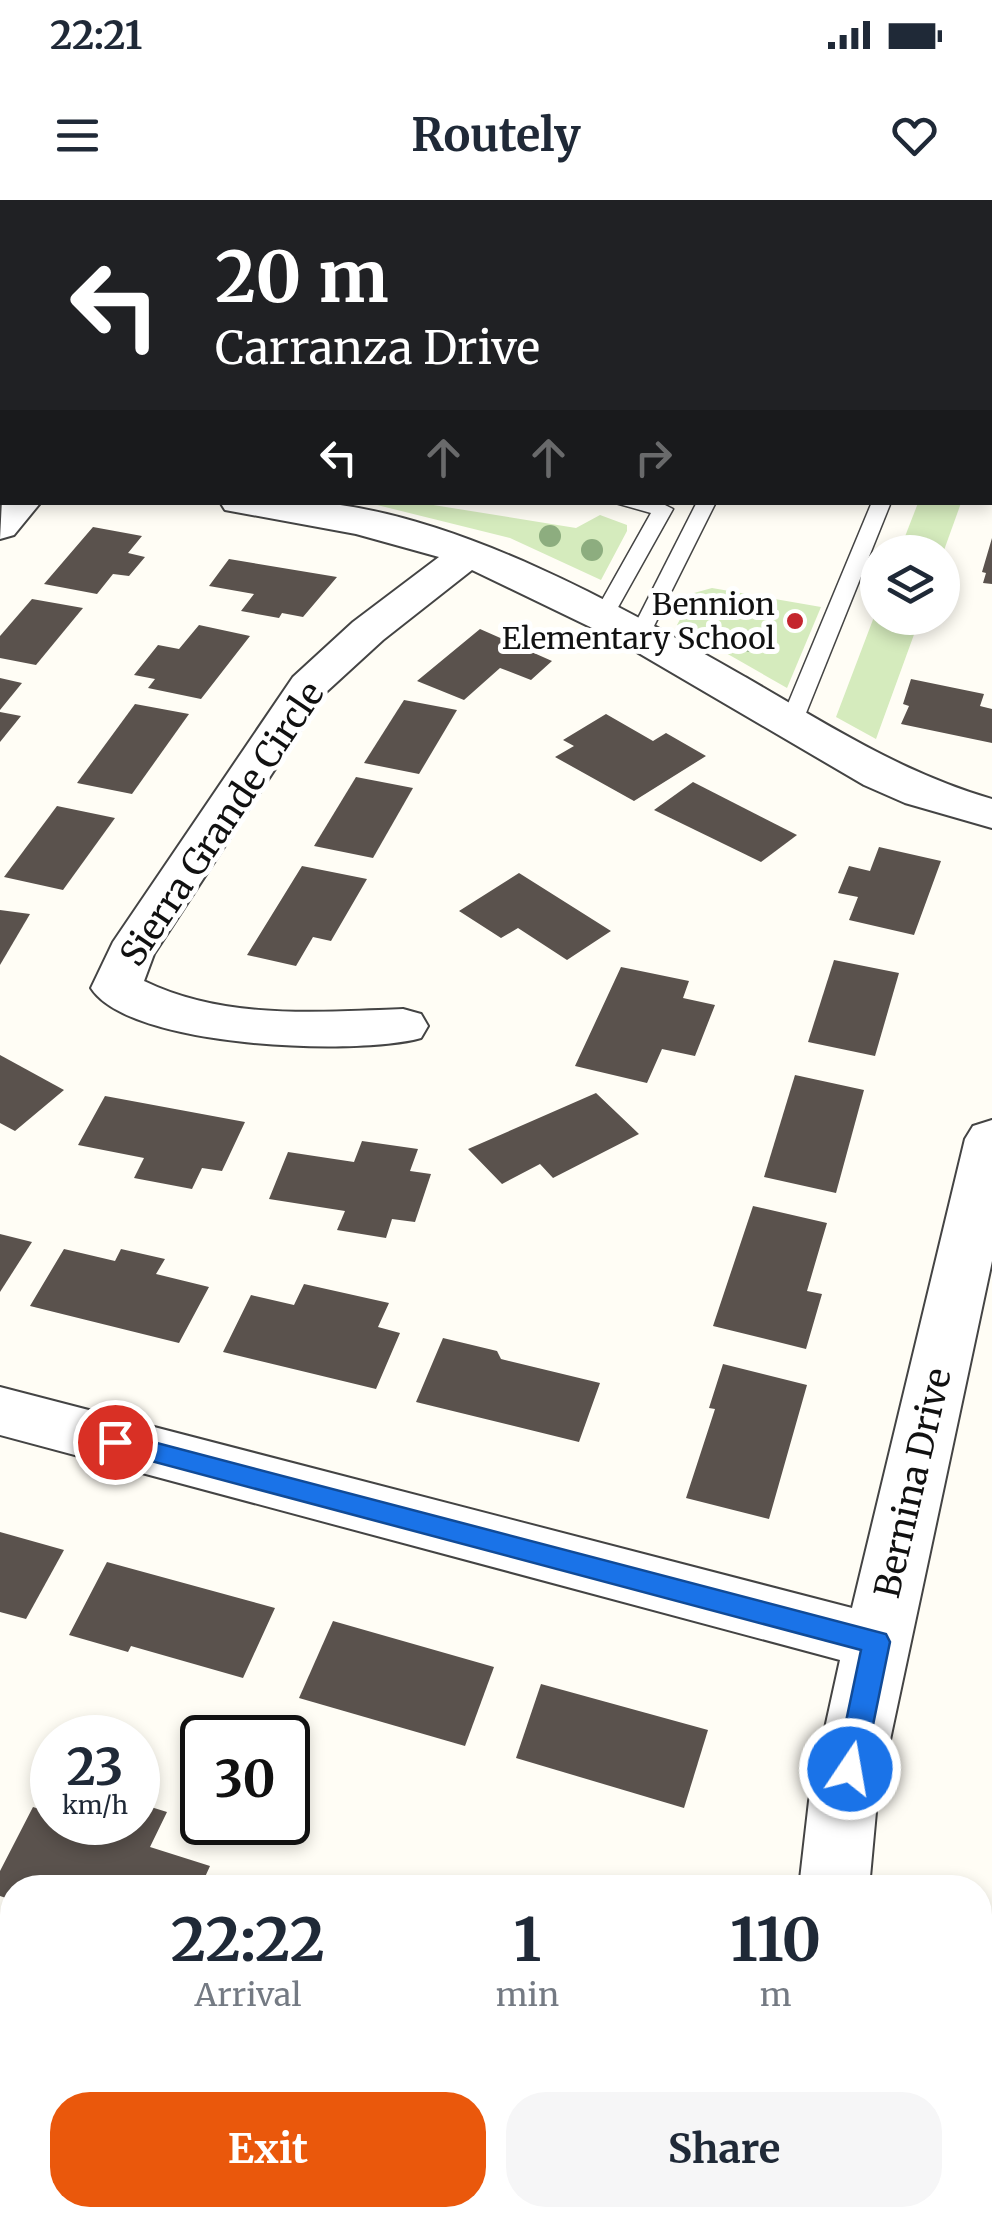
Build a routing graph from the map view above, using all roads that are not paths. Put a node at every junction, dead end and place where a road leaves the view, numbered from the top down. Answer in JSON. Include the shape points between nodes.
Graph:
{"nodes":[{"id":1,"x":19,"y":505,"type":"edge"},
{"id":2,"x":639,"y":505,"type":"edge"},
{"id":3,"x":705,"y":505,"type":"edge"},
{"id":4,"x":881,"y":505,"type":"edge"},
{"id":5,"x":288,"y":506,"type":"edge"},
{"id":6,"x":0,"y":526,"type":"edge"},
{"id":7,"x":468,"y":554,"type":"junction"},
{"id":8,"x":620,"y":628,"type":"junction"},
{"id":9,"x":792,"y":722,"type":"junction"},
{"id":10,"x":992,"y":814,"type":"edge"},
{"id":11,"x":403,"y":1026,"type":"dead end"},
{"id":12,"x":992,"y":1139,"type":"edge"},
{"id":13,"x":0,"y":1411,"type":"edge"},
{"id":14,"x":876,"y":1642,"type":"junction"},
{"id":15,"x":835,"y":1875,"type":"edge"}],
"edges":[{"from":1,"to":6,"type":"street"},
{"from":2,"to":8,"type":"lane","via":[[664,509]]},
{"from":3,"to":8,"type":"lane"},
{"from":4,"to":9,"type":"lane"},
{"from":5,"to":7,"type":"street"},
{"from":7,"to":8,"type":"street"},
{"from":7,"to":11,"type":"street","name":"Sierra Grande Circle","via":[[308,686],[130,953],[116,988],[150,1008],[285,1030]]},
{"from":8,"to":9,"type":"street"},
{"from":9,"to":10,"type":"street","via":[[920,793]]},
{"from":12,"to":14,"type":"street","name":"Bernina Drive"},
{"from":13,"to":14,"type":"street"},
{"from":14,"to":15,"type":"street","name":"Bernina Drive"}]}
